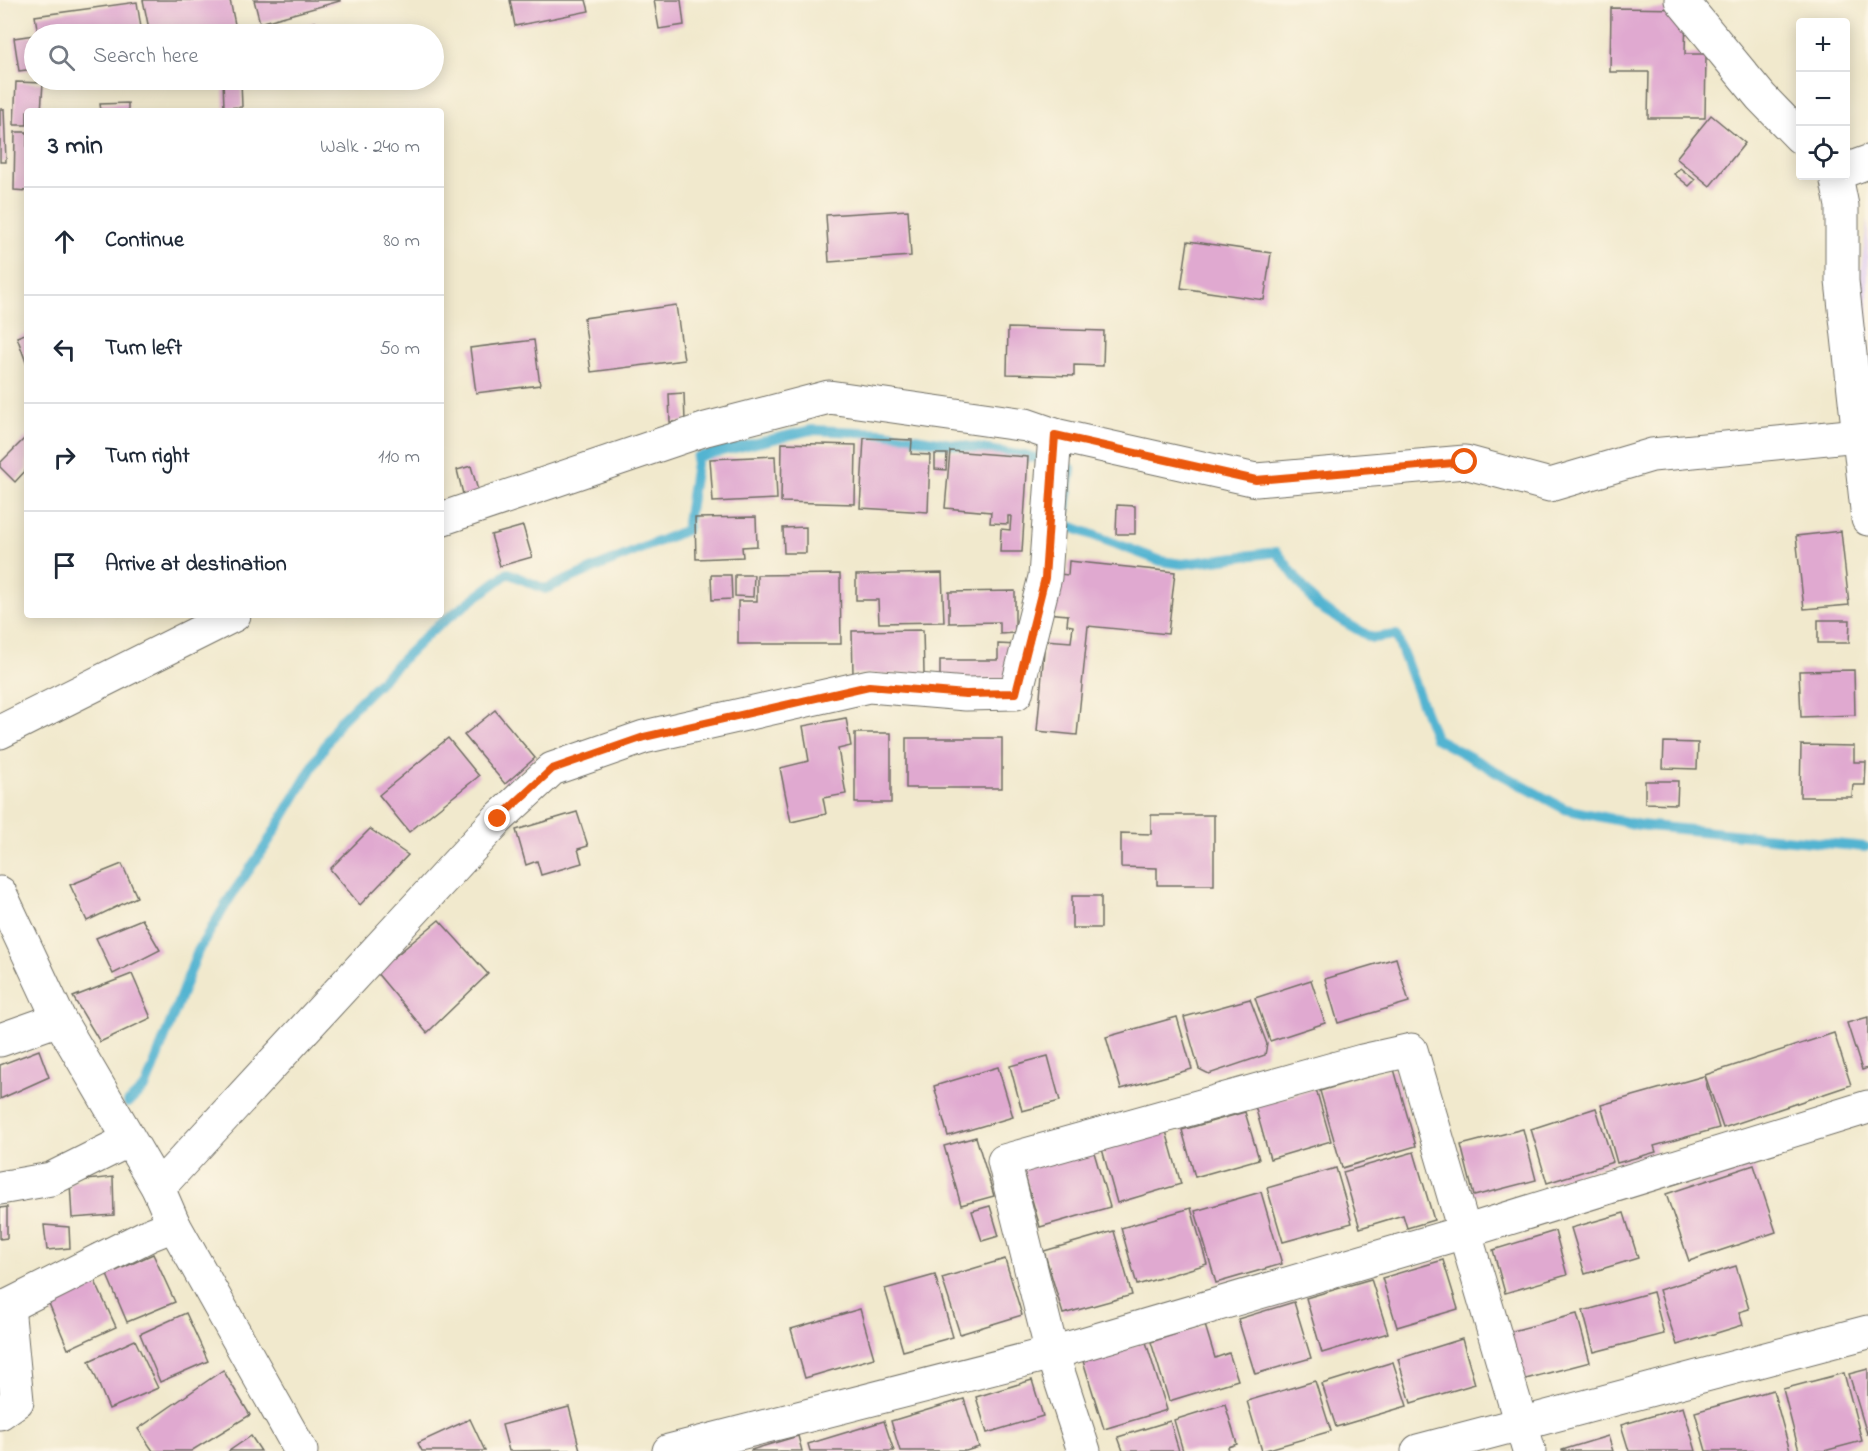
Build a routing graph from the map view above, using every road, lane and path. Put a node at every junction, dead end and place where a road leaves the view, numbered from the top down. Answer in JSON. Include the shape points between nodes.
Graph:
{"nodes":[{"id":1,"x":1681,"y":0,"type":"edge"},
{"id":2,"x":1796,"y":133,"type":"edge"},
{"id":3,"x":1868,"y":162,"type":"edge"},
{"id":4,"x":1850,"y":168,"type":"edge"},
{"id":5,"x":1837,"y":180,"type":"edge"},
{"id":6,"x":1055,"y":435,"type":"junction"},
{"id":7,"x":1859,"y":435,"type":"junction"},
{"id":8,"x":444,"y":518,"type":"edge"},
{"id":9,"x":1868,"y":519,"type":"edge"},
{"id":10,"x":228,"y":618,"type":"edge"},
{"id":11,"x":0,"y":732,"type":"edge"},
{"id":12,"x":0,"y":893,"type":"edge"},
{"id":13,"x":59,"y":1019,"type":"junction"},
{"id":14,"x":0,"y":1040,"type":"edge"},
{"id":15,"x":1868,"y":1107,"type":"edge"},
{"id":16,"x":129,"y":1140,"type":"junction"},
{"id":17,"x":0,"y":1188,"type":"edge"},
{"id":18,"x":158,"y":1188,"type":"junction"},
{"id":19,"x":174,"y":1225,"type":"junction"},
{"id":20,"x":1464,"y":1232,"type":"junction"},
{"id":21,"x":4,"y":1306,"type":"edge"},
{"id":22,"x":1868,"y":1332,"type":"edge"},
{"id":23,"x":1052,"y":1353,"type":"junction"},
{"id":24,"x":0,"y":1413,"type":"edge"},
{"id":25,"x":1525,"y":1437,"type":"edge"},
{"id":26,"x":300,"y":1451,"type":"edge"},
{"id":27,"x":669,"y":1451,"type":"edge"},
{"id":28,"x":1084,"y":1451,"type":"edge"},
{"id":29,"x":1418,"y":1451,"type":"edge"}],
"edges":[{"from":1,"to":2,"type":"street"},
{"from":3,"to":4,"type":"street"},
{"from":5,"to":7,"type":"street","via":[[1842,206],[1842,281]]},
{"from":6,"to":7,"type":"street","via":[[1256,480],[1465,462],[1550,485],[1652,455]]},
{"from":6,"to":8,"type":"street","via":[[1026,424],[829,397],[706,429]]},
{"from":6,"to":18,"type":"street","via":[[1045,578],[1016,693],[966,694],[869,686],[644,737],[552,769],[498,819]]},
{"from":7,"to":9,"type":"street"},
{"from":10,"to":11,"type":"street"},
{"from":12,"to":13,"type":"street"},
{"from":13,"to":14,"type":"street"},
{"from":13,"to":16,"type":"street"},
{"from":15,"to":20,"type":"street"},
{"from":16,"to":17,"type":"street","via":[[51,1179]]},
{"from":16,"to":18,"type":"street"},
{"from":18,"to":19,"type":"street"},
{"from":19,"to":21,"type":"street"},
{"from":19,"to":26,"type":"street"},
{"from":20,"to":23,"type":"street"},
{"from":20,"to":23,"type":"street","via":[[1411,1050],[1004,1161]]},
{"from":20,"to":25,"type":"street"},
{"from":21,"to":24,"type":"street","via":[[17,1401]]},
{"from":22,"to":25,"type":"street"},
{"from":23,"to":27,"type":"street"},
{"from":23,"to":28,"type":"street"},
{"from":25,"to":29,"type":"street"}]}
